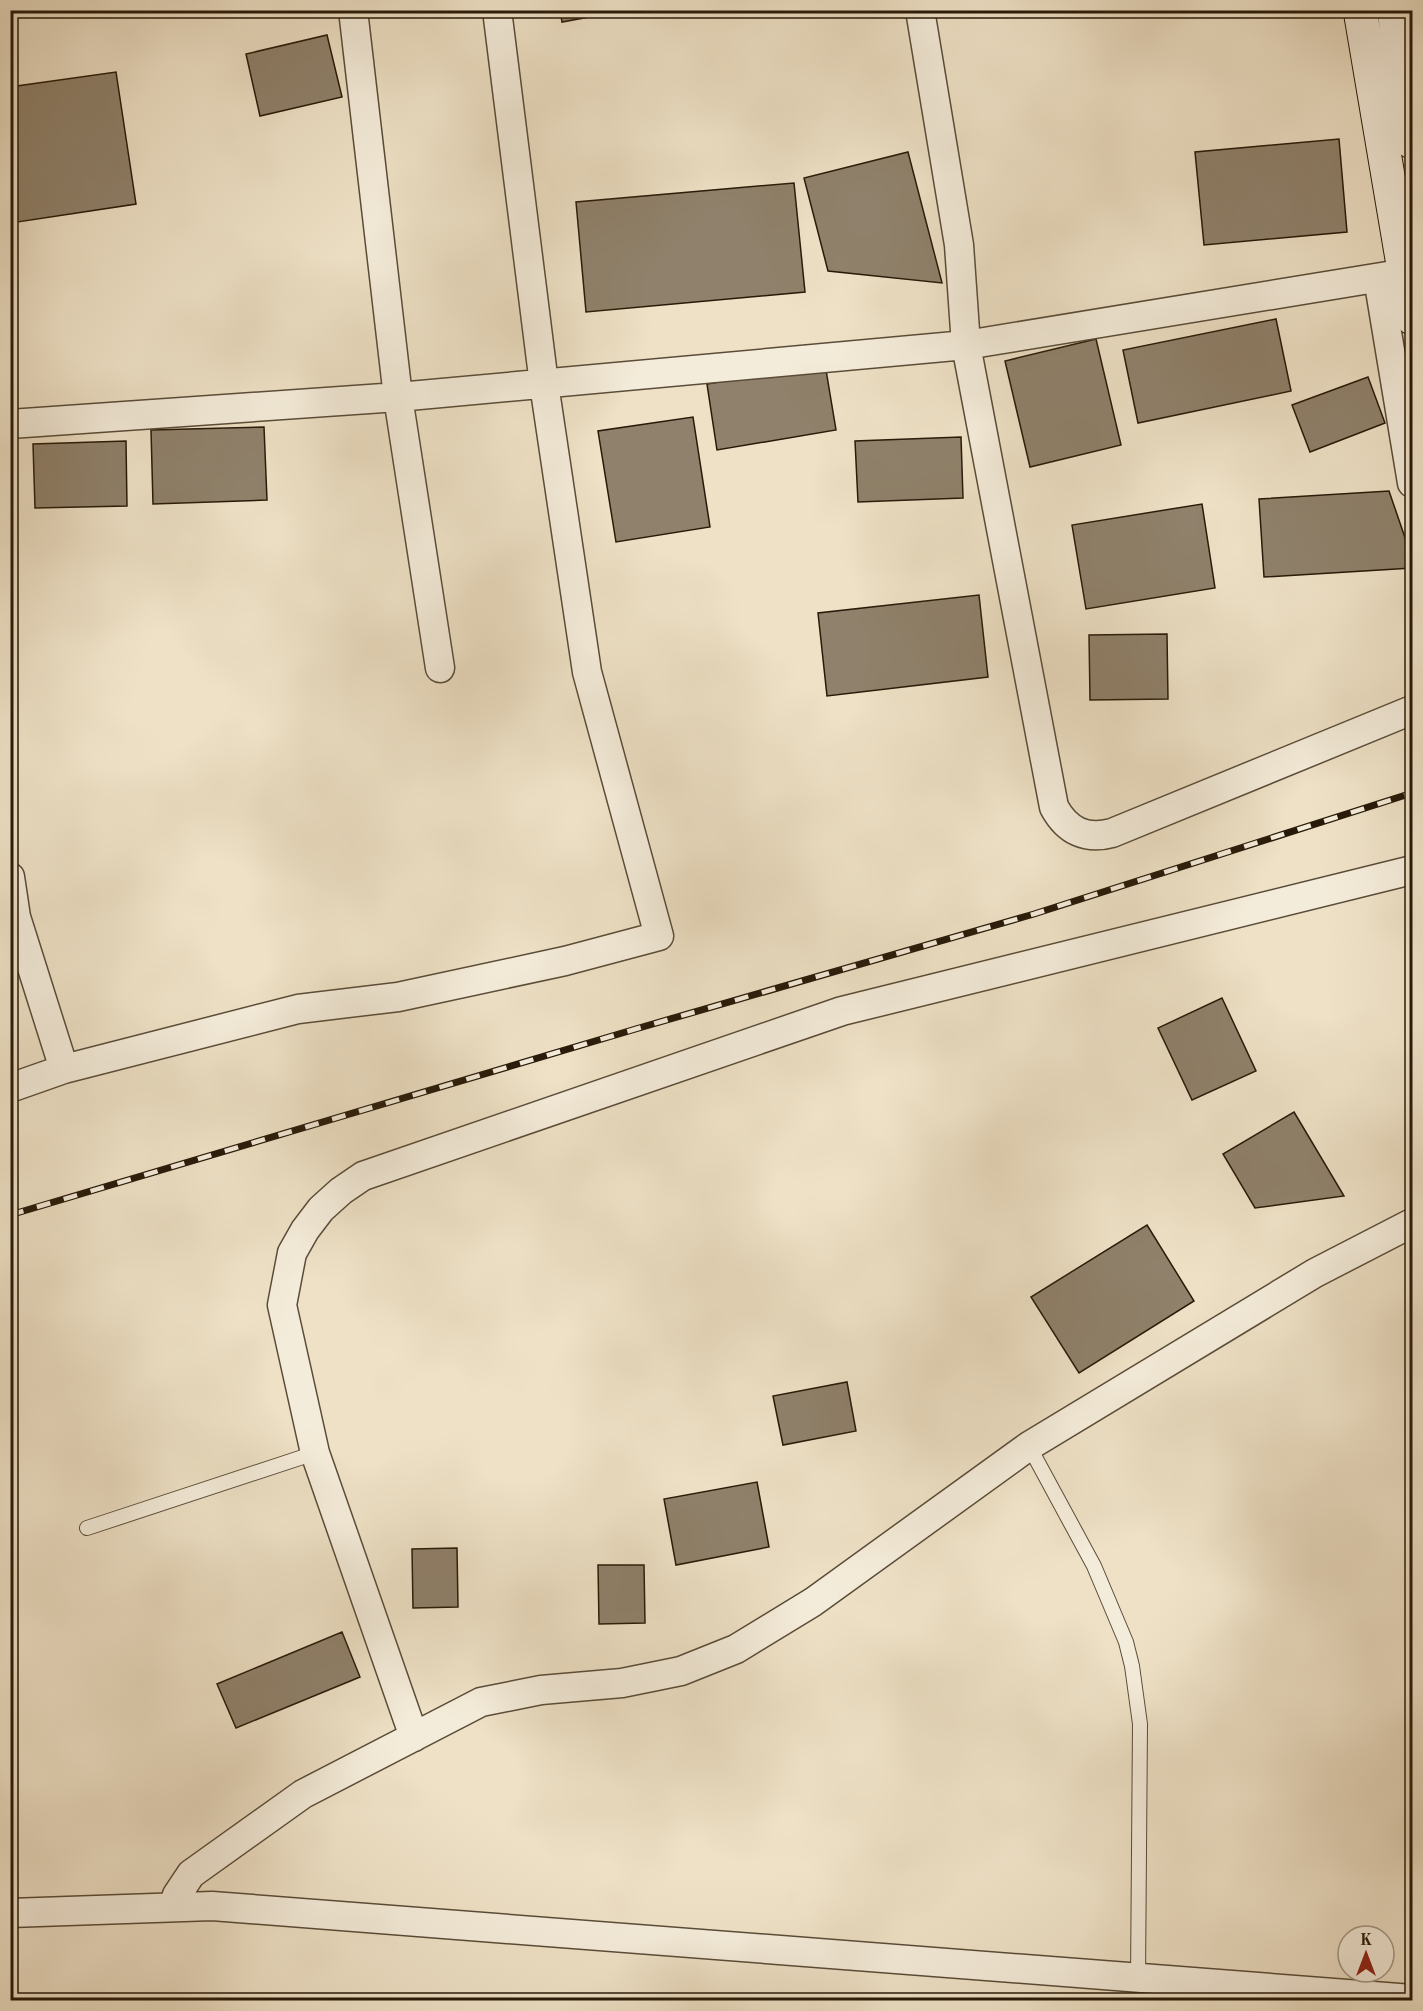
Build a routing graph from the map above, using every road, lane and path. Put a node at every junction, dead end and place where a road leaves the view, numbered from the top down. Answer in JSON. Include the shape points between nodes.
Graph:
{"nodes":[{"id":1,"x":353,"y":10,"type":"edge"},
{"id":2,"x":496,"y":10,"type":"edge"},
{"id":3,"x":920,"y":10,"type":"edge"},
{"id":4,"x":1360,"y":10,"type":"edge"},
{"id":5,"x":1394,"y":10,"type":"edge"},
{"id":6,"x":1413,"y":142,"type":"edge"},
{"id":7,"x":1398,"y":275,"type":"edge"},
{"id":8,"x":1413,"y":318,"type":"edge"},
{"id":9,"x":966,"y":345,"type":"junction"},
{"id":10,"x":544,"y":384,"type":"junction"},
{"id":11,"x":398,"y":397,"type":"junction"},
{"id":12,"x":10,"y":424,"type":"edge"},
{"id":13,"x":1413,"y":483,"type":"edge"},
{"id":14,"x":440,"y":668,"type":"dead end"},
{"id":15,"x":1413,"y":710,"type":"edge"},
{"id":16,"x":1413,"y":870,"type":"edge"},
{"id":17,"x":10,"y":877,"type":"edge"},
{"id":18,"x":64,"y":1069,"type":"junction"},
{"id":19,"x":10,"y":1088,"type":"edge"},
{"id":20,"x":1413,"y":1223,"type":"edge"},
{"id":21,"x":1029,"y":1446,"type":"junction"},
{"id":22,"x":315,"y":1453,"type":"junction"},
{"id":23,"x":87,"y":1528,"type":"dead end"},
{"id":24,"x":414,"y":1737,"type":"junction"},
{"id":25,"x":173,"y":1907,"type":"junction"},
{"id":26,"x":10,"y":1913,"type":"edge"},
{"id":27,"x":1138,"y":1978,"type":"junction"},
{"id":28,"x":1413,"y":1999,"type":"edge"}],
"edges":[{"from":1,"to":11,"type":"street"},
{"from":2,"to":10,"type":"street"},
{"from":3,"to":9,"type":"street","via":[[959,245]]},
{"from":4,"to":7,"type":"main road"},
{"from":5,"to":6,"type":"main road"},
{"from":7,"to":8,"type":"main road"},
{"from":7,"to":9,"type":"street"},
{"from":7,"to":13,"type":"street"},
{"from":9,"to":10,"type":"street"},
{"from":9,"to":15,"type":"street","via":[[1054,807],[1067,825],[1088,835],[1112,832]]},
{"from":10,"to":11,"type":"street"},
{"from":10,"to":18,"type":"street","via":[[587,672],[659,936],[565,962],[398,997],[298,1009]]},
{"from":11,"to":12,"type":"street"},
{"from":11,"to":14,"type":"street"},
{"from":16,"to":22,"type":"street","via":[[842,1011],[363,1176],[327,1203],[305,1230],[292,1253],[285,1279],[282,1305]]},
{"from":17,"to":18,"type":"street","via":[[16,917]]},
{"from":18,"to":19,"type":"street"},
{"from":20,"to":21,"type":"street","via":[[1315,1274]]},
{"from":21,"to":24,"type":"street","via":[[813,1602],[736,1649],[671,1673],[481,1702]]},
{"from":21,"to":27,"type":"lane","via":[[1094,1566],[1126,1642],[1134,1674],[1140,1724]]},
{"from":22,"to":23,"type":"lane"},
{"from":22,"to":24,"type":"street"},
{"from":24,"to":25,"type":"street","via":[[303,1794],[191,1874]]},
{"from":25,"to":26,"type":"street"},
{"from":25,"to":27,"type":"street","via":[[212,1906]]},
{"from":27,"to":28,"type":"street"}]}
